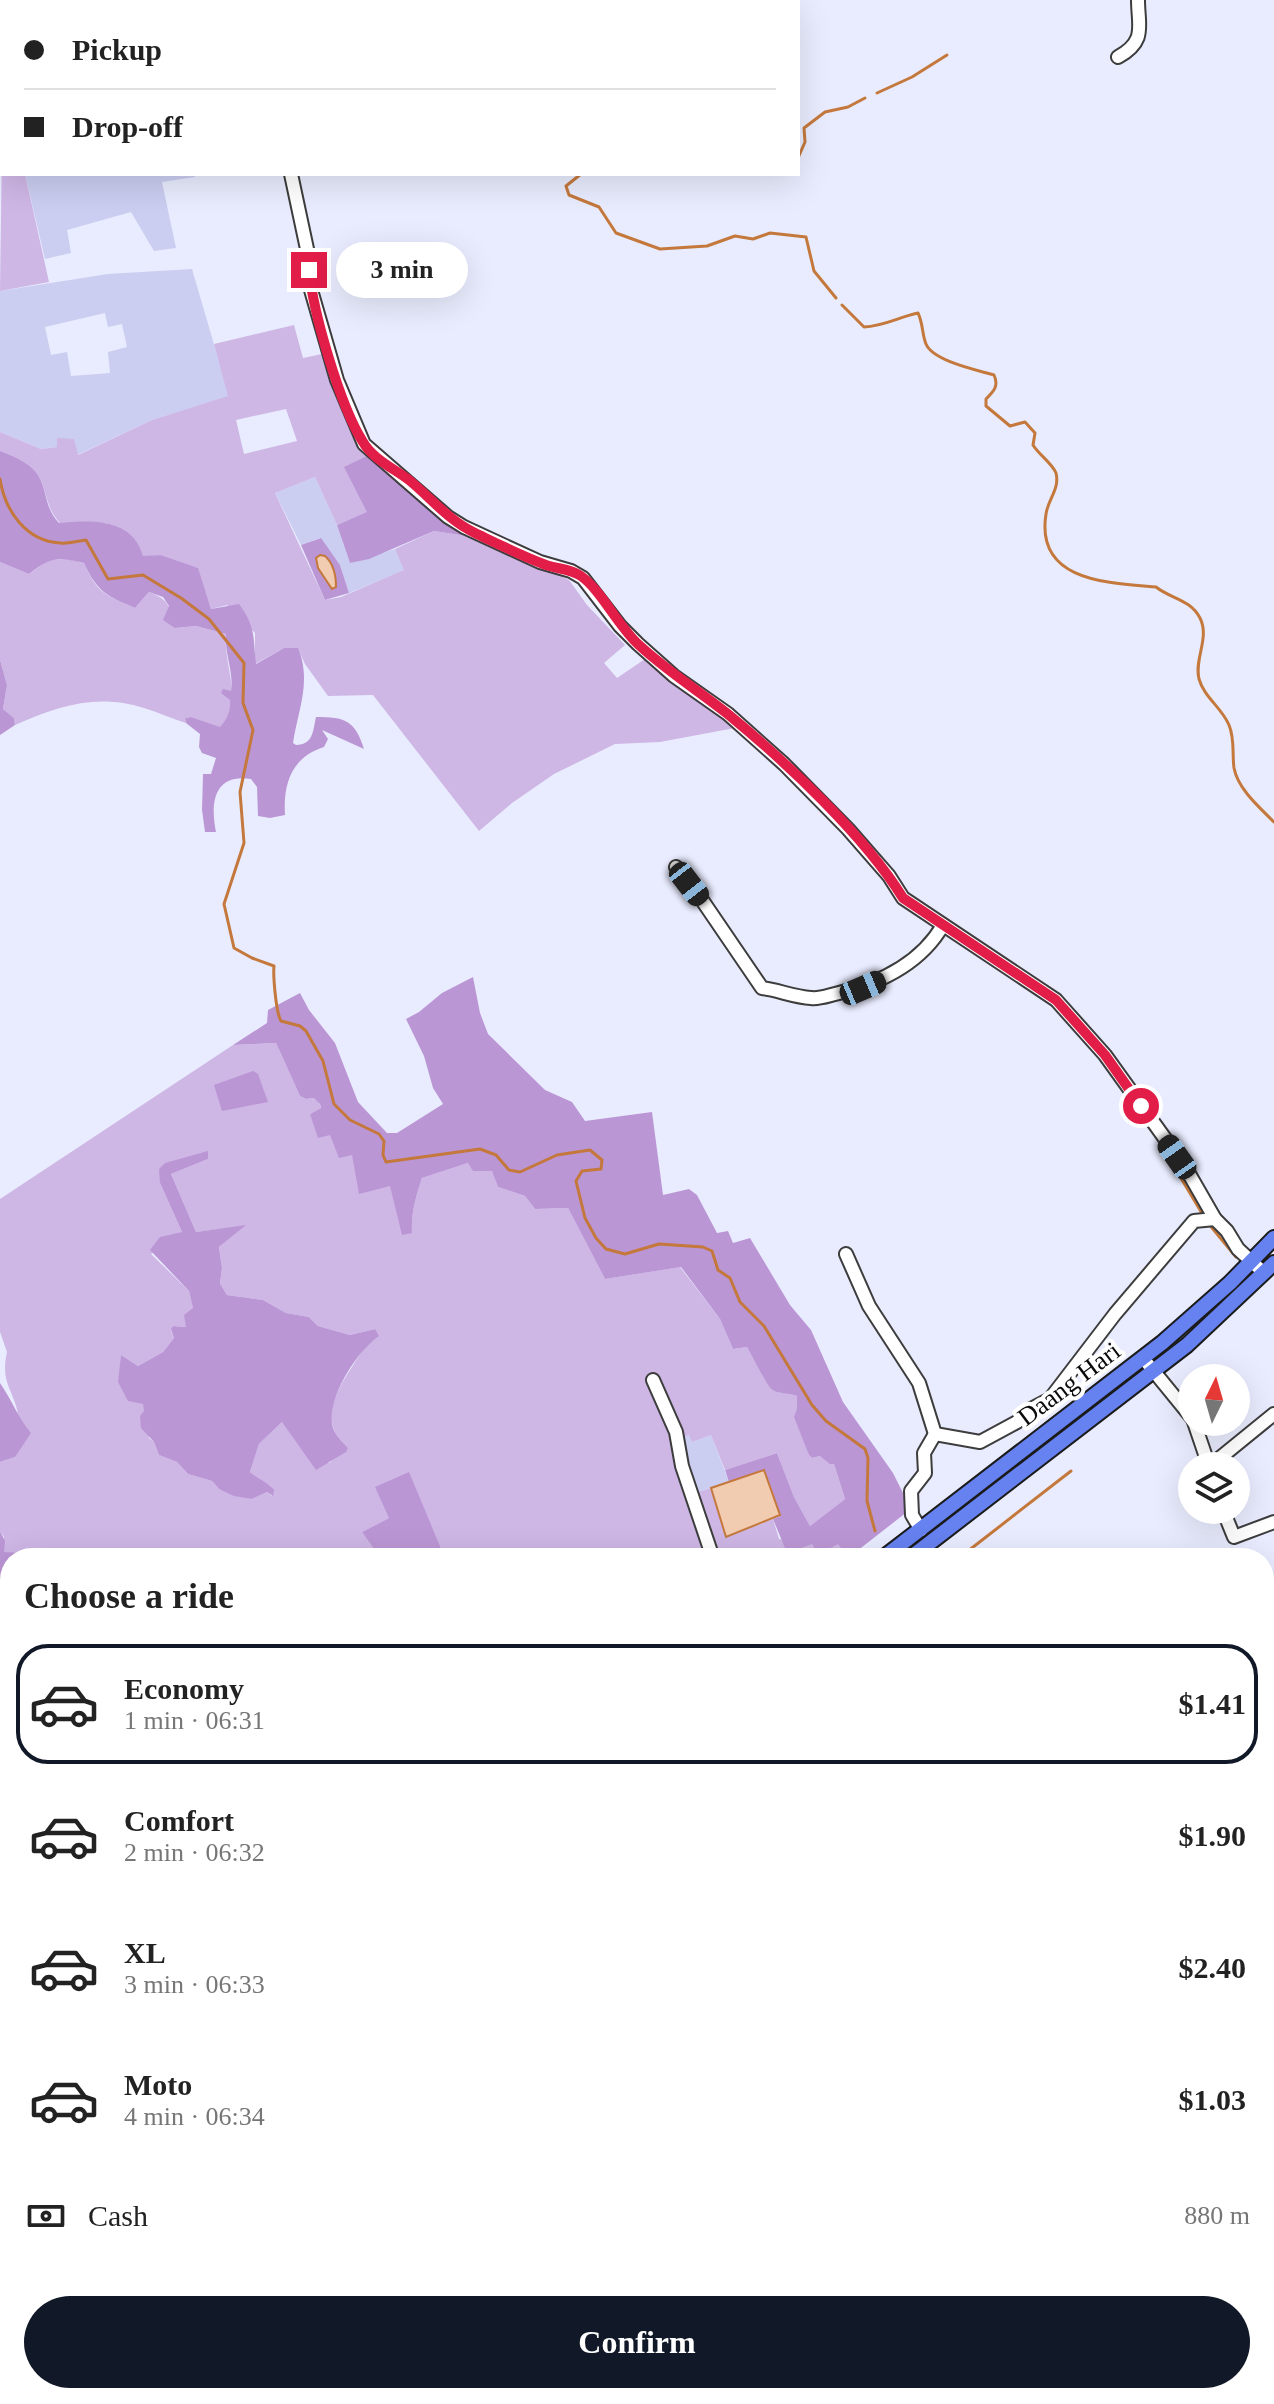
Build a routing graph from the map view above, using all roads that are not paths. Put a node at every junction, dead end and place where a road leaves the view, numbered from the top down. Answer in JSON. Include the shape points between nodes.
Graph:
{"nodes":[{"id":1,"x":1138,"y":0,"type":"edge"},
{"id":2,"x":1118,"y":57,"type":"dead end"},
{"id":3,"x":291,"y":176,"type":"edge"},
{"id":4,"x":676,"y":867,"type":"dead end"},
{"id":5,"x":943,"y":925,"type":"junction"},
{"id":6,"x":1215,"y":1219,"type":"junction"},
{"id":7,"x":1274,"y":1238,"type":"edge"},
{"id":8,"x":846,"y":1254,"type":"dead end"},
{"id":9,"x":1252,"y":1262,"type":"junction"},
{"id":10,"x":1269,"y":1268,"type":"edge"},
{"id":11,"x":1143,"y":1358,"type":"junction"},
{"id":12,"x":1154,"y":1371,"type":"junction"},
{"id":13,"x":653,"y":1380,"type":"dead end"},
{"id":14,"x":1178,"y":1401,"type":"edge"},
{"id":15,"x":1274,"y":1414,"type":"edge"},
{"id":16,"x":935,"y":1434,"type":"junction"},
{"id":17,"x":1227,"y":1452,"type":"edge"},
{"id":18,"x":1274,"y":1522,"type":"edge"},
{"id":19,"x":1229,"y":1524,"type":"edge"},
{"id":20,"x":921,"y":1530,"type":"junction"},
{"id":21,"x":710,"y":1548,"type":"edge"},
{"id":22,"x":897,"y":1548,"type":"edge"},
{"id":23,"x":923,"y":1548,"type":"edge"}],
"edges":[{"from":1,"to":2,"type":"street","via":[[1140,35]]},
{"from":3,"to":5,"type":"street","via":[[311,290],[337,380],[364,444],[464,527],[583,578],[638,644],[784,764],[848,829],[903,898]]},
{"from":4,"to":5,"type":"street","via":[[762,988],[797,996],[814,999],[888,977],[923,950]]},
{"from":5,"to":6,"type":"street","via":[[1056,1000],[1105,1055],[1184,1165]]},
{"from":6,"to":9,"type":"street"},
{"from":6,"to":16,"type":"street","via":[[1194,1221],[1050,1399],[980,1442]]},
{"from":7,"to":9,"type":"main road","name":"Daang Hari"},
{"from":8,"to":16,"type":"street","via":[[869,1306],[919,1383]]},
{"from":9,"to":10,"type":"street"},
{"from":9,"to":11,"type":"main road","name":"Daang Hari"},
{"from":10,"to":12,"type":"main road","name":"Daang Hari"},
{"from":11,"to":12,"type":"street"},
{"from":11,"to":20,"type":"main road","name":"Daang Hari"},
{"from":12,"to":14,"type":"street"},
{"from":12,"to":23,"type":"main road","name":"Daang Hari"},
{"from":13,"to":21,"type":"street","via":[[676,1432]]},
{"from":15,"to":17,"type":"street"},
{"from":16,"to":20,"type":"street","via":[[924,1453],[925,1473],[911,1491],[912,1515]]},
{"from":18,"to":19,"type":"street","via":[[1234,1537]]},
{"from":20,"to":22,"type":"main road","name":"Daang Hari"}]}
